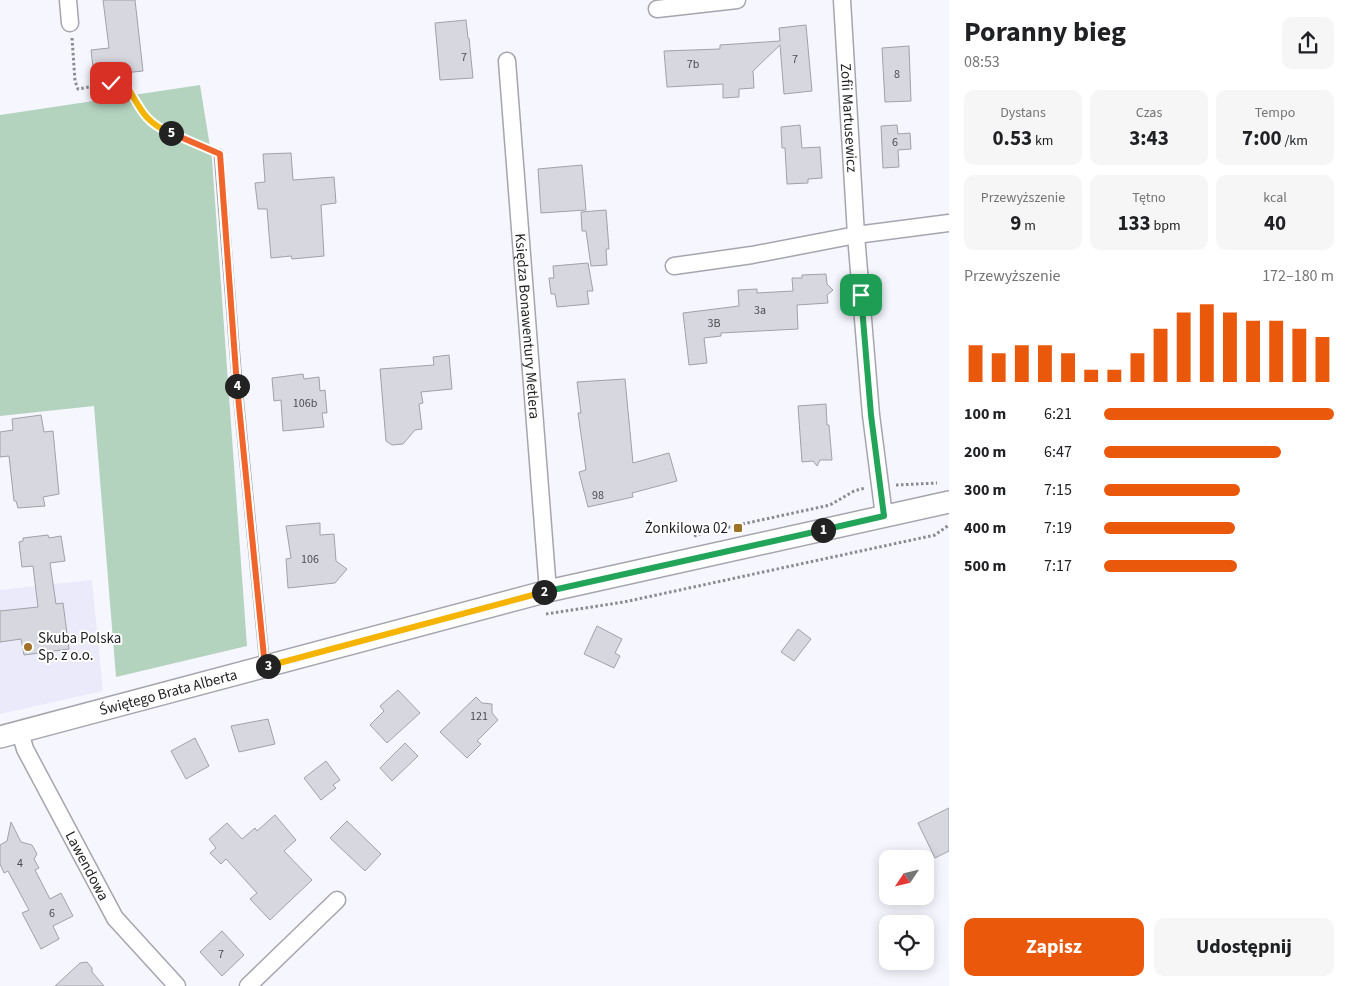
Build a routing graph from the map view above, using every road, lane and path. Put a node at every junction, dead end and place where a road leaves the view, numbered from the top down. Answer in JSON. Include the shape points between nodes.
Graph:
{"nodes":[{"id":1,"x":68,"y":0,"type":"edge"},
{"id":2,"x":737,"y":0,"type":"edge"},
{"id":3,"x":842,"y":0,"type":"edge"},
{"id":4,"x":657,"y":9,"type":"dead end"},
{"id":5,"x":70,"y":23,"type":"joint"},
{"id":6,"x":507,"y":61,"type":"dead end"},
{"id":7,"x":220,"y":154,"type":"joint"},
{"id":8,"x":949,"y":223,"type":"edge"},
{"id":9,"x":856,"y":235,"type":"junction"},
{"id":10,"x":674,"y":266,"type":"dead end"},
{"id":11,"x":949,"y":502,"type":"edge"},
{"id":12,"x":884,"y":516,"type":"junction"},
{"id":13,"x":949,"y":525,"type":"edge"},
{"id":14,"x":548,"y":591,"type":"junction"},
{"id":15,"x":544,"y":614,"type":"dead end"},
{"id":16,"x":265,"y":667,"type":"junction"},
{"id":17,"x":10,"y":734,"type":"edge"},
{"id":18,"x":337,"y":900,"type":"dead end"},
{"id":19,"x":177,"y":986,"type":"edge"},
{"id":20,"x":248,"y":986,"type":"edge"}],
"edges":[{"from":1,"to":5,"type":"street"},
{"from":2,"to":4,"type":"street"},
{"from":3,"to":9,"type":"street","name":"Zofii Martusewicz"},
{"from":5,"to":7,"type":"path","via":[[78,89],[111,83],[127,86],[143,113],[157,128]]},
{"from":6,"to":14,"type":"street","name":"Księdza Bonawentury Metlera"},
{"from":7,"to":16,"type":"lane","via":[[238,394]]},
{"from":8,"to":9,"type":"street"},
{"from":9,"to":10,"type":"street"},
{"from":9,"to":12,"type":"street","name":"Zofii Martusewicz","via":[[871,415]]},
{"from":11,"to":12,"type":"street","name":"Świętego Brata Alberta"},
{"from":12,"to":14,"type":"street","name":"Świętego Brata Alberta"},
{"from":13,"to":15,"type":"path","via":[[936,535],[624,602]]},
{"from":14,"to":16,"type":"street","name":"Świętego Brata Alberta"},
{"from":16,"to":17,"type":"street","name":"Świętego Brata Alberta"},
{"from":17,"to":19,"type":"street","name":"Lawendowa","via":[[25,748],[115,918]]},
{"from":18,"to":20,"type":"street"}]}
